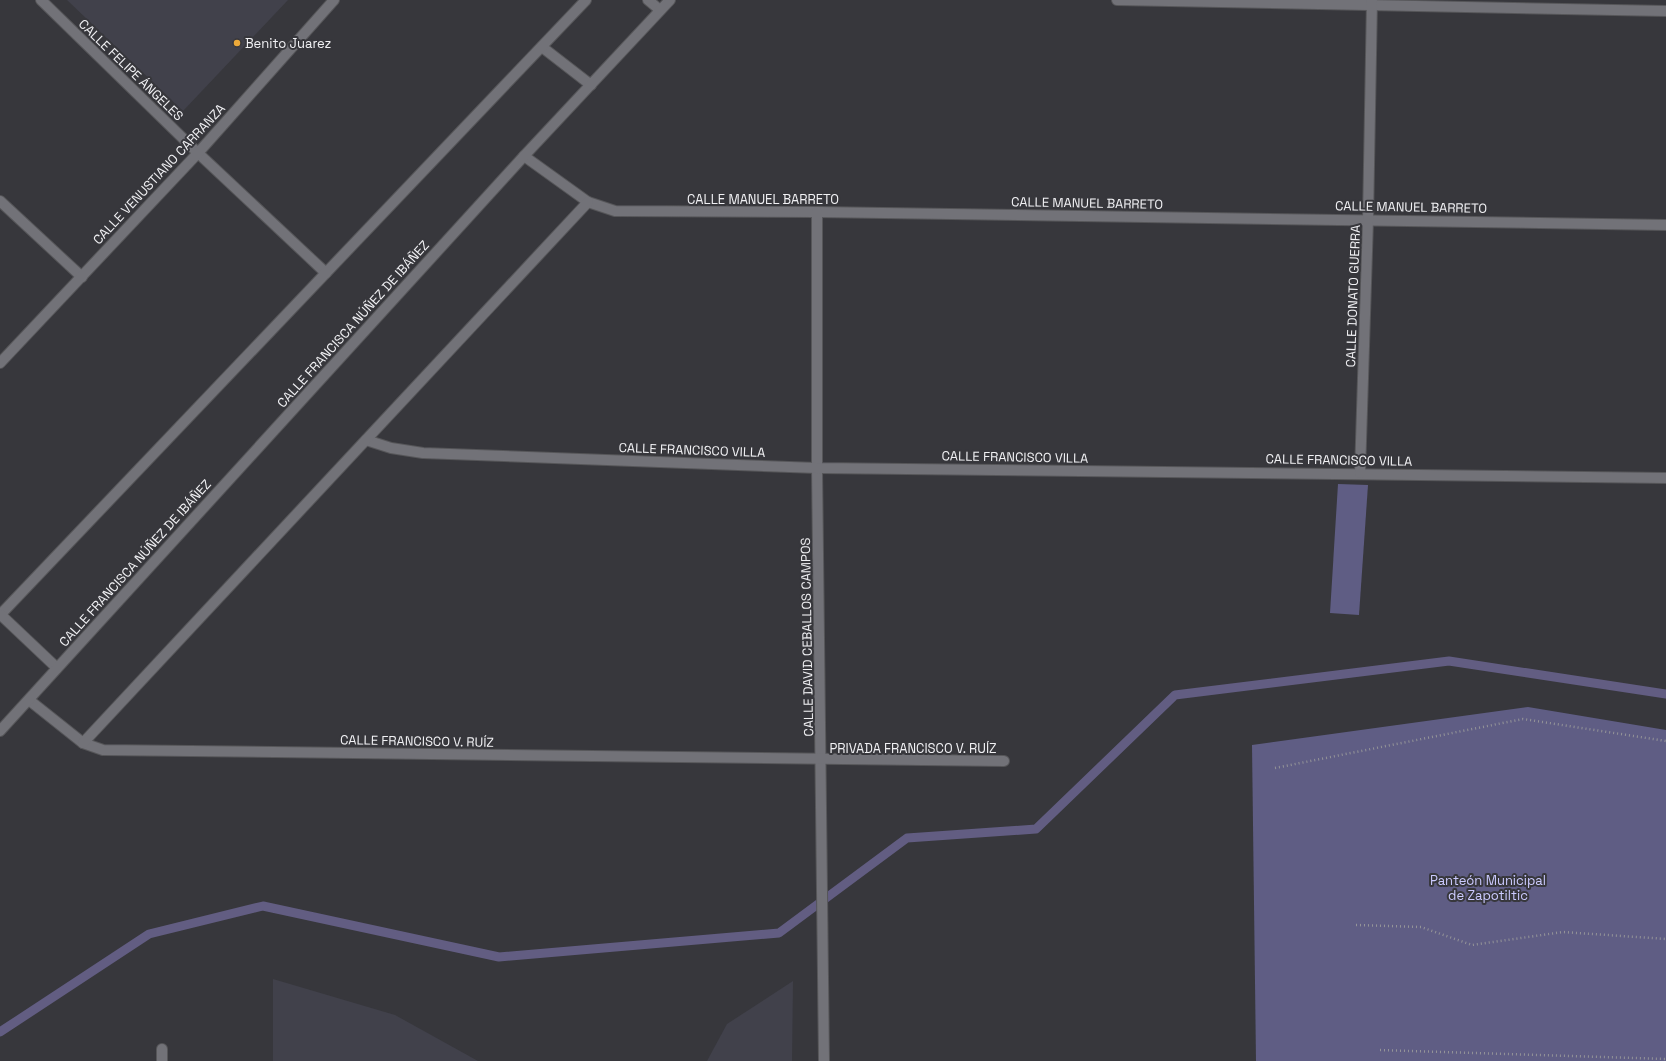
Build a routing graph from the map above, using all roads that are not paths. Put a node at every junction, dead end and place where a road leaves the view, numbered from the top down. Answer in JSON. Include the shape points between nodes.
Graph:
{"nodes":[{"id":1,"x":41,"y":0,"type":"edge"},
{"id":2,"x":334,"y":0,"type":"edge"},
{"id":3,"x":586,"y":0,"type":"edge"},
{"id":4,"x":648,"y":0,"type":"edge"},
{"id":5,"x":670,"y":0,"type":"edge"},
{"id":6,"x":1117,"y":0,"type":"edge"},
{"id":7,"x":1372,"y":2,"type":"edge"},
{"id":8,"x":660,"y":10,"type":"junction"},
{"id":9,"x":1666,"y":11,"type":"edge"},
{"id":10,"x":542,"y":47,"type":"junction"},
{"id":11,"x":591,"y":85,"type":"junction"},
{"id":12,"x":198,"y":153,"type":"junction"},
{"id":13,"x":524,"y":156,"type":"junction"},
{"id":14,"x":0,"y":201,"type":"edge"},
{"id":15,"x":588,"y":202,"type":"junction"},
{"id":16,"x":817,"y":212,"type":"junction"},
{"id":17,"x":1368,"y":220,"type":"junction"},
{"id":18,"x":1666,"y":225,"type":"edge"},
{"id":19,"x":326,"y":273,"type":"junction"},
{"id":20,"x":82,"y":277,"type":"junction"},
{"id":21,"x":0,"y":363,"type":"edge"},
{"id":22,"x":366,"y":440,"type":"junction"},
{"id":23,"x":818,"y":468,"type":"junction"},
{"id":24,"x":1360,"y":474,"type":"junction"},
{"id":25,"x":1666,"y":478,"type":"edge"},
{"id":26,"x":0,"y":615,"type":"edge"},
{"id":27,"x":57,"y":668,"type":"junction"},
{"id":28,"x":29,"y":700,"type":"junction"},
{"id":29,"x":0,"y":730,"type":"edge"},
{"id":30,"x":83,"y":743,"type":"junction"},
{"id":31,"x":822,"y":760,"type":"junction"},
{"id":32,"x":1004,"y":761,"type":"dead end"},
{"id":33,"x":162,"y":1049,"type":"dead end"},
{"id":34,"x":162,"y":1061,"type":"edge"},
{"id":35,"x":824,"y":1061,"type":"edge"}],
"edges":[{"from":1,"to":12,"type":"street","name":"CALLE FELIPE ÁNGELES"},
{"from":2,"to":12,"type":"street","name":"CALLE VENUSTIANO CARRANZA"},
{"from":3,"to":10,"type":"street"},
{"from":4,"to":8,"type":"street"},
{"from":5,"to":8,"type":"street","name":"CALLE FRANCISCA NÚÑEZ DE IBÁÑEZ"},
{"from":6,"to":7,"type":"street"},
{"from":7,"to":9,"type":"street"},
{"from":7,"to":17,"type":"street","name":"CALLE DONATO GUERRA"},
{"from":8,"to":11,"type":"street","name":"CALLE FRANCISCA NÚÑEZ DE IBÁÑEZ"},
{"from":10,"to":11,"type":"street"},
{"from":10,"to":19,"type":"street"},
{"from":11,"to":13,"type":"street","name":"CALLE FRANCISCA NÚÑEZ DE IBÁÑEZ"},
{"from":12,"to":19,"type":"street","name":"CALLE FELIPE ÁNGELES"},
{"from":12,"to":20,"type":"street","name":"CALLE VENUSTIANO CARRANZA"},
{"from":13,"to":15,"type":"street","name":"CALLE MANUEL BARRETO"},
{"from":13,"to":27,"type":"street","name":"CALLE FRANCISCA NÚÑEZ DE IBÁÑEZ"},
{"from":14,"to":20,"type":"street"},
{"from":15,"to":16,"type":"street","name":"CALLE MANUEL BARRETO","via":[[615,211]]},
{"from":15,"to":22,"type":"street"},
{"from":16,"to":17,"type":"street","name":"CALLE MANUEL BARRETO"},
{"from":16,"to":23,"type":"street","name":"CALLE DAVID CEBALLOS CAMPOS"},
{"from":17,"to":18,"type":"street","name":"CALLE MANUEL BARRETO"},
{"from":17,"to":24,"type":"street","name":"CALLE DONATO GUERRA"},
{"from":19,"to":26,"type":"street"},
{"from":20,"to":21,"type":"street","name":"CALLE VENUSTIANO CARRANZA"},
{"from":22,"to":23,"type":"street","name":"CALLE FRANCISCO VILLA","via":[[391,448],[423,453]]},
{"from":22,"to":30,"type":"street"},
{"from":23,"to":24,"type":"street","name":"CALLE FRANCISCO VILLA"},
{"from":23,"to":31,"type":"street","name":"CALLE DAVID CEBALLOS CAMPOS"},
{"from":24,"to":25,"type":"street","name":"CALLE FRANCISCO VILLA"},
{"from":26,"to":27,"type":"street"},
{"from":27,"to":28,"type":"street","name":"CALLE FRANCISCA NÚÑEZ DE IBÁÑEZ"},
{"from":28,"to":29,"type":"street","name":"CALLE FRANCISCA NÚÑEZ DE IBÁÑEZ"},
{"from":28,"to":30,"type":"street","name":"CALLE FRANCISCO V. RUÍZ"},
{"from":30,"to":31,"type":"street","name":"CALLE FRANCISCO V. RUÍZ","via":[[102,750]]},
{"from":31,"to":32,"type":"street","name":"PRIVADA FRANCISCO V. RUÍZ"},
{"from":31,"to":35,"type":"street","name":"CALLE DAVID CEBALLOS CAMPOS"},
{"from":33,"to":34,"type":"street"}]}
